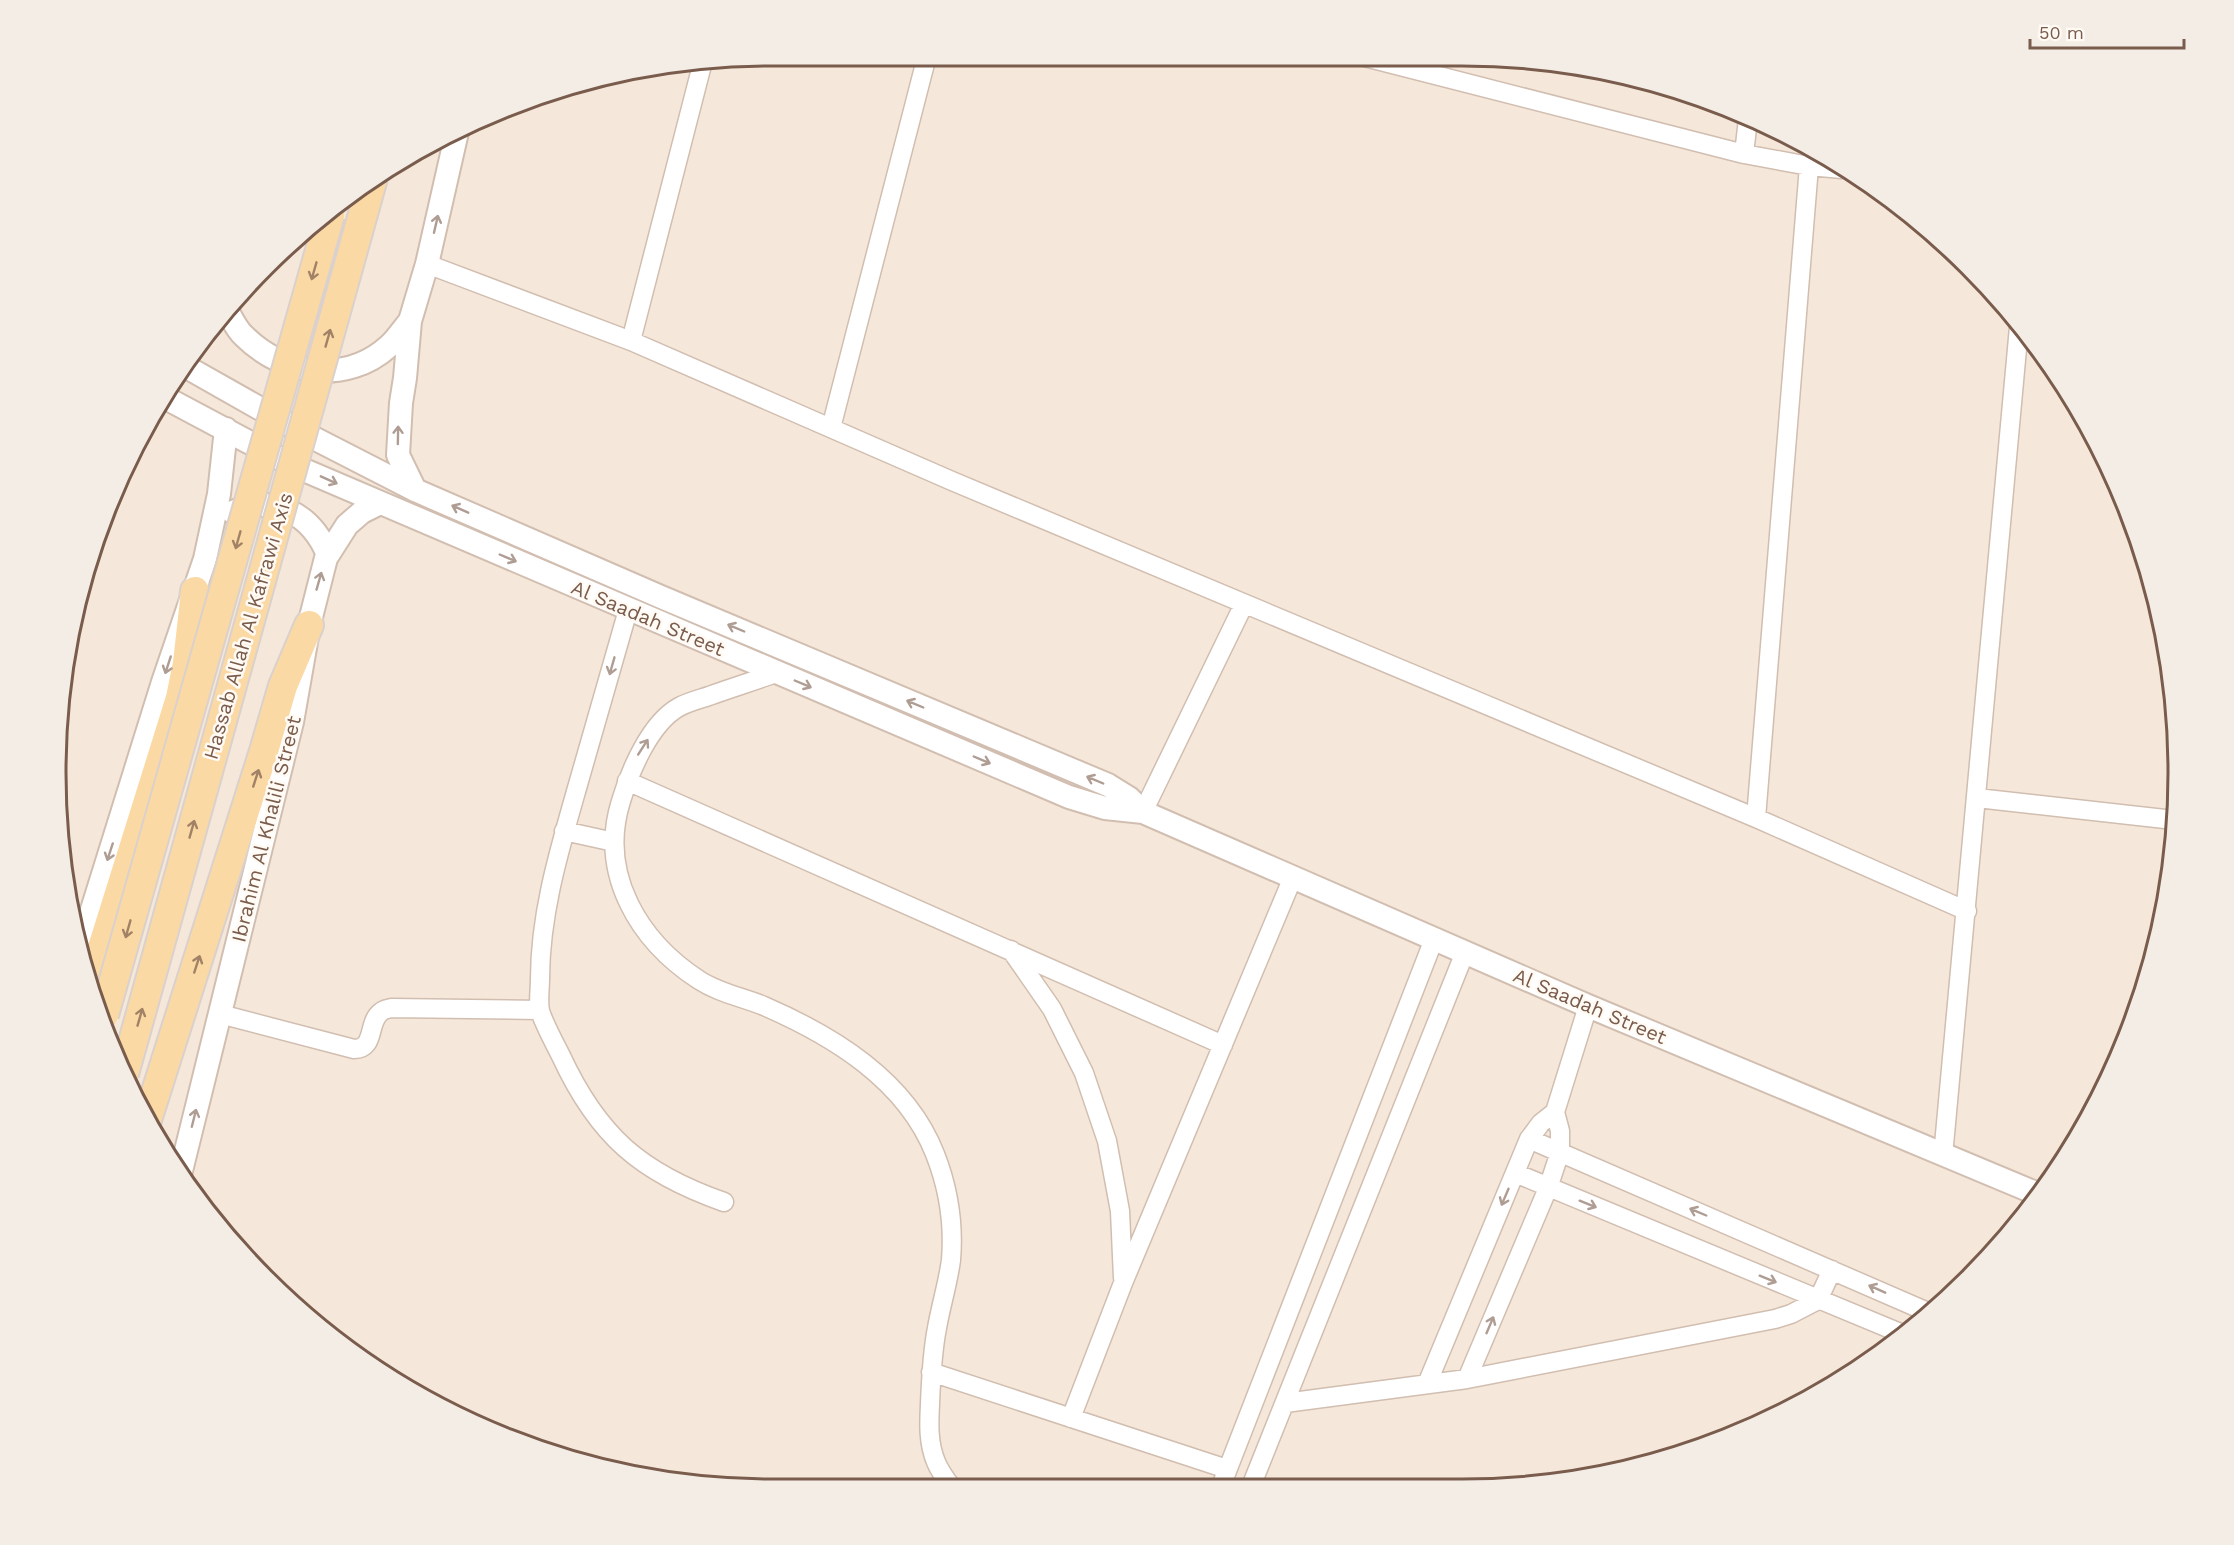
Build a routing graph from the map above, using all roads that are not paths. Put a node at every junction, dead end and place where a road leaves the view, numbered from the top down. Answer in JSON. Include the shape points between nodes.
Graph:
{"nodes":[{"id":1,"x":924,"y":66,"type":"edge"},
{"id":2,"x":1400,"y":66,"type":"edge"},
{"id":3,"x":701,"y":70,"type":"edge"},
{"id":4,"x":1747,"y":127,"type":"edge"},
{"id":5,"x":455,"y":142,"type":"edge"},
{"id":6,"x":1744,"y":154,"type":"junction"},
{"id":7,"x":1809,"y":166,"type":"junction"},
{"id":8,"x":1826,"y":168,"type":"edge"},
{"id":9,"x":369,"y":193,"type":"edge"},
{"id":10,"x":327,"y":224,"type":"edge"},
{"id":11,"x":427,"y":264,"type":"junction"},
{"id":12,"x":232,"y":318,"type":"edge"},
{"id":13,"x":410,"y":321,"type":"junction"},
{"id":14,"x":2018,"y":337,"type":"edge"},
{"id":15,"x":631,"y":341,"type":"junction"},
{"id":16,"x":192,"y":370,"type":"edge"},
{"id":17,"x":172,"y":400,"type":"edge"},
{"id":18,"x":831,"y":428,"type":"junction"},
{"id":19,"x":226,"y":429,"type":"junction"},
{"id":20,"x":415,"y":490,"type":"junction"},
{"id":21,"x":380,"y":503,"type":"junction"},
{"id":22,"x":212,"y":526,"type":"junction"},
{"id":23,"x":328,"y":555,"type":"junction"},
{"id":24,"x":195,"y":591,"type":"junction"},
{"id":25,"x":1244,"y":604,"type":"junction"},
{"id":26,"x":628,"y":610,"type":"junction"},
{"id":27,"x":309,"y":625,"type":"junction"},
{"id":28,"x":776,"y":673,"type":"junction"},
{"id":29,"x":627,"y":781,"type":"junction"},
{"id":30,"x":1977,"y":798,"type":"junction"},
{"id":31,"x":1143,"y":812,"type":"junction"},
{"id":32,"x":1756,"y":818,"type":"junction"},
{"id":33,"x":2166,"y":819,"type":"edge"},
{"id":34,"x":564,"y":831,"type":"junction"},
{"id":35,"x":614,"y":842,"type":"junction"},
{"id":36,"x":1293,"y":877,"type":"junction"},
{"id":37,"x":1967,"y":912,"type":"junction"},
{"id":38,"x":85,"y":932,"type":"edge"},
{"id":39,"x":1434,"y":939,"type":"junction"},
{"id":40,"x":1011,"y":950,"type":"junction"},
{"id":41,"x":1465,"y":952,"type":"junction"},
{"id":42,"x":95,"y":971,"type":"edge"},
{"id":43,"x":1588,"y":1006,"type":"junction"},
{"id":44,"x":106,"y":1008,"type":"edge"},
{"id":45,"x":540,"y":1010,"type":"junction"},
{"id":46,"x":220,"y":1014,"type":"junction"},
{"id":47,"x":1223,"y":1045,"type":"junction"},
{"id":48,"x":128,"y":1060,"type":"edge"},
{"id":49,"x":151,"y":1107,"type":"edge"},
{"id":50,"x":1555,"y":1112,"type":"junction"},
{"id":51,"x":1529,"y":1139,"type":"junction"},
{"id":52,"x":1560,"y":1152,"type":"junction"},
{"id":53,"x":1943,"y":1156,"type":"junction"},
{"id":54,"x":183,"y":1162,"type":"edge"},
{"id":55,"x":1515,"y":1173,"type":"junction"},
{"id":56,"x":1548,"y":1188,"type":"junction"},
{"id":57,"x":2031,"y":1191,"type":"edge"},
{"id":58,"x":724,"y":1202,"type":"dead end"},
{"id":59,"x":1832,"y":1269,"type":"junction"},
{"id":60,"x":1123,"y":1283,"type":"junction"},
{"id":61,"x":1818,"y":1300,"type":"junction"},
{"id":62,"x":1921,"y":1309,"type":"edge"},
{"id":63,"x":1895,"y":1331,"type":"edge"},
{"id":64,"x":931,"y":1372,"type":"junction"},
{"id":65,"x":1467,"y":1379,"type":"junction"},
{"id":66,"x":1427,"y":1384,"type":"junction"},
{"id":67,"x":1285,"y":1403,"type":"junction"},
{"id":68,"x":1071,"y":1418,"type":"junction"},
{"id":69,"x":1227,"y":1469,"type":"junction"},
{"id":70,"x":946,"y":1479,"type":"edge"},
{"id":71,"x":1224,"y":1479,"type":"edge"},
{"id":72,"x":1254,"y":1479,"type":"edge"}],
"edges":[{"from":1,"to":18,"type":"street"},
{"from":2,"to":6,"type":"street"},
{"from":3,"to":15,"type":"street"},
{"from":4,"to":6,"type":"street"},
{"from":11,"to":5,"type":"street","one_way":true},
{"from":6,"to":7,"type":"street"},
{"from":7,"to":8,"type":"street"},
{"from":7,"to":32,"type":"street"},
{"from":48,"to":9,"type":"main road","name":"Hassab Allah Al Kafrawi Axis","one_way":true,"bridge":true},
{"from":10,"to":44,"type":"main road","name":"Hassab Allah Al Kafrawi Axis","one_way":true,"bridge":true},
{"from":11,"to":13,"type":"street"},
{"from":11,"to":15,"type":"street"},
{"from":12,"to":13,"type":"street","via":[[242,334],[266,356],[296,369],[329,371],[361,364],[389,347]]},
{"from":20,"to":13,"type":"street","one_way":true,"via":[[398,456]]},
{"from":14,"to":30,"type":"street"},
{"from":15,"to":18,"type":"street"},
{"from":16,"to":20,"type":"street","name":"Al Saadah Street"},
{"from":17,"to":19,"type":"street","name":"Al Saadah Street"},
{"from":18,"to":25,"type":"street"},
{"from":19,"to":21,"type":"street","name":"Al Saadah Street","one_way":true,"via":[[290,464]]},
{"from":19,"to":22,"type":"street"},
{"from":31,"to":20,"type":"street","name":"Al Saadah Street","one_way":true,"via":[[1108,785]]},
{"from":21,"to":23,"type":"street","name":"Ibrahim Al Khalili Street","via":[[347,525]]},
{"from":21,"to":26,"type":"street","name":"Al Saadah Street","one_way":true},
{"from":22,"to":23,"type":"street","via":[[236,510],[278,507],[298,515],[315,529]]},
{"from":22,"to":24,"type":"street"},
{"from":27,"to":23,"type":"street","name":"Ibrahim Al Khalili Street","one_way":true},
{"from":24,"to":38,"type":"street","one_way":true,"via":[[162,681]]},
{"from":24,"to":42,"type":"main road","via":[[187,663],[175,716]]},
{"from":25,"to":31,"type":"street"},
{"from":25,"to":32,"type":"street"},
{"from":26,"to":28,"type":"street","name":"Al Saadah Street"},
{"from":26,"to":34,"type":"street","one_way":true},
{"from":27,"to":46,"type":"street","name":"Ibrahim Al Khalili Street","via":[[292,722]]},
{"from":49,"to":27,"type":"main road","one_way":true,"via":[[283,686]]},
{"from":29,"to":28,"type":"street","one_way":true,"via":[[656,728],[678,707]]},
{"from":28,"to":31,"type":"street","name":"Al Saadah Street","one_way":true,"via":[[1069,797],[1105,808]]},
{"from":29,"to":35,"type":"street","via":[[616,816]]},
{"from":29,"to":40,"type":"street"},
{"from":30,"to":33,"type":"street"},
{"from":30,"to":37,"type":"street"},
{"from":31,"to":36,"type":"street","name":"Al Saadah Street"},
{"from":32,"to":37,"type":"street"},
{"from":34,"to":35,"type":"street"},
{"from":34,"to":45,"type":"street","via":[[543,920]]},
{"from":35,"to":64,"type":"street","via":[[616,871],[624,893],[648,934],[664,952],[701,981],[798,1022],[842,1048],[888,1083],[921,1127],[943,1178],[951,1232],[951,1259]]},
{"from":36,"to":39,"type":"street","name":"Al Saadah Street"},
{"from":36,"to":47,"type":"street"},
{"from":37,"to":53,"type":"street"},
{"from":39,"to":41,"type":"street","name":"Al Saadah Street"},
{"from":39,"to":69,"type":"street"},
{"from":40,"to":47,"type":"street"},
{"from":40,"to":60,"type":"street","via":[[1052,1009],[1088,1085],[1107,1141],[1120,1211]]},
{"from":41,"to":43,"type":"street","name":"Al Saadah Street"},
{"from":41,"to":67,"type":"street"},
{"from":43,"to":50,"type":"street"},
{"from":43,"to":53,"type":"street","name":"Al Saadah Street"},
{"from":45,"to":46,"type":"street","via":[[391,1008],[374,1021],[367,1045],[361,1049]]},
{"from":45,"to":58,"type":"street","via":[[577,1091],[625,1150],[690,1190]]},
{"from":54,"to":46,"type":"street","name":"Ibrahim Al Khalili Street","one_way":true},
{"from":47,"to":60,"type":"street"},
{"from":50,"to":51,"type":"street"},
{"from":50,"to":52,"type":"street"},
{"from":51,"to":52,"type":"street"},
{"from":51,"to":55,"type":"street"},
{"from":52,"to":56,"type":"street"},
{"from":59,"to":52,"type":"street","one_way":true},
{"from":53,"to":57,"type":"street","name":"Al Saadah Street"},
{"from":55,"to":56,"type":"street"},
{"from":55,"to":66,"type":"street","one_way":true},
{"from":56,"to":61,"type":"street","one_way":true},
{"from":65,"to":56,"type":"street","one_way":true},
{"from":59,"to":61,"type":"street"},
{"from":62,"to":59,"type":"street","one_way":true},
{"from":60,"to":68,"type":"street"},
{"from":61,"to":63,"type":"street"},
{"from":61,"to":65,"type":"street","via":[[1775,1319]]},
{"from":64,"to":68,"type":"street"},
{"from":64,"to":70,"type":"street","via":[[931,1445]]},
{"from":65,"to":66,"type":"street"},
{"from":66,"to":67,"type":"street"},
{"from":67,"to":72,"type":"street"},
{"from":68,"to":69,"type":"street"},
{"from":69,"to":71,"type":"street"}]}
